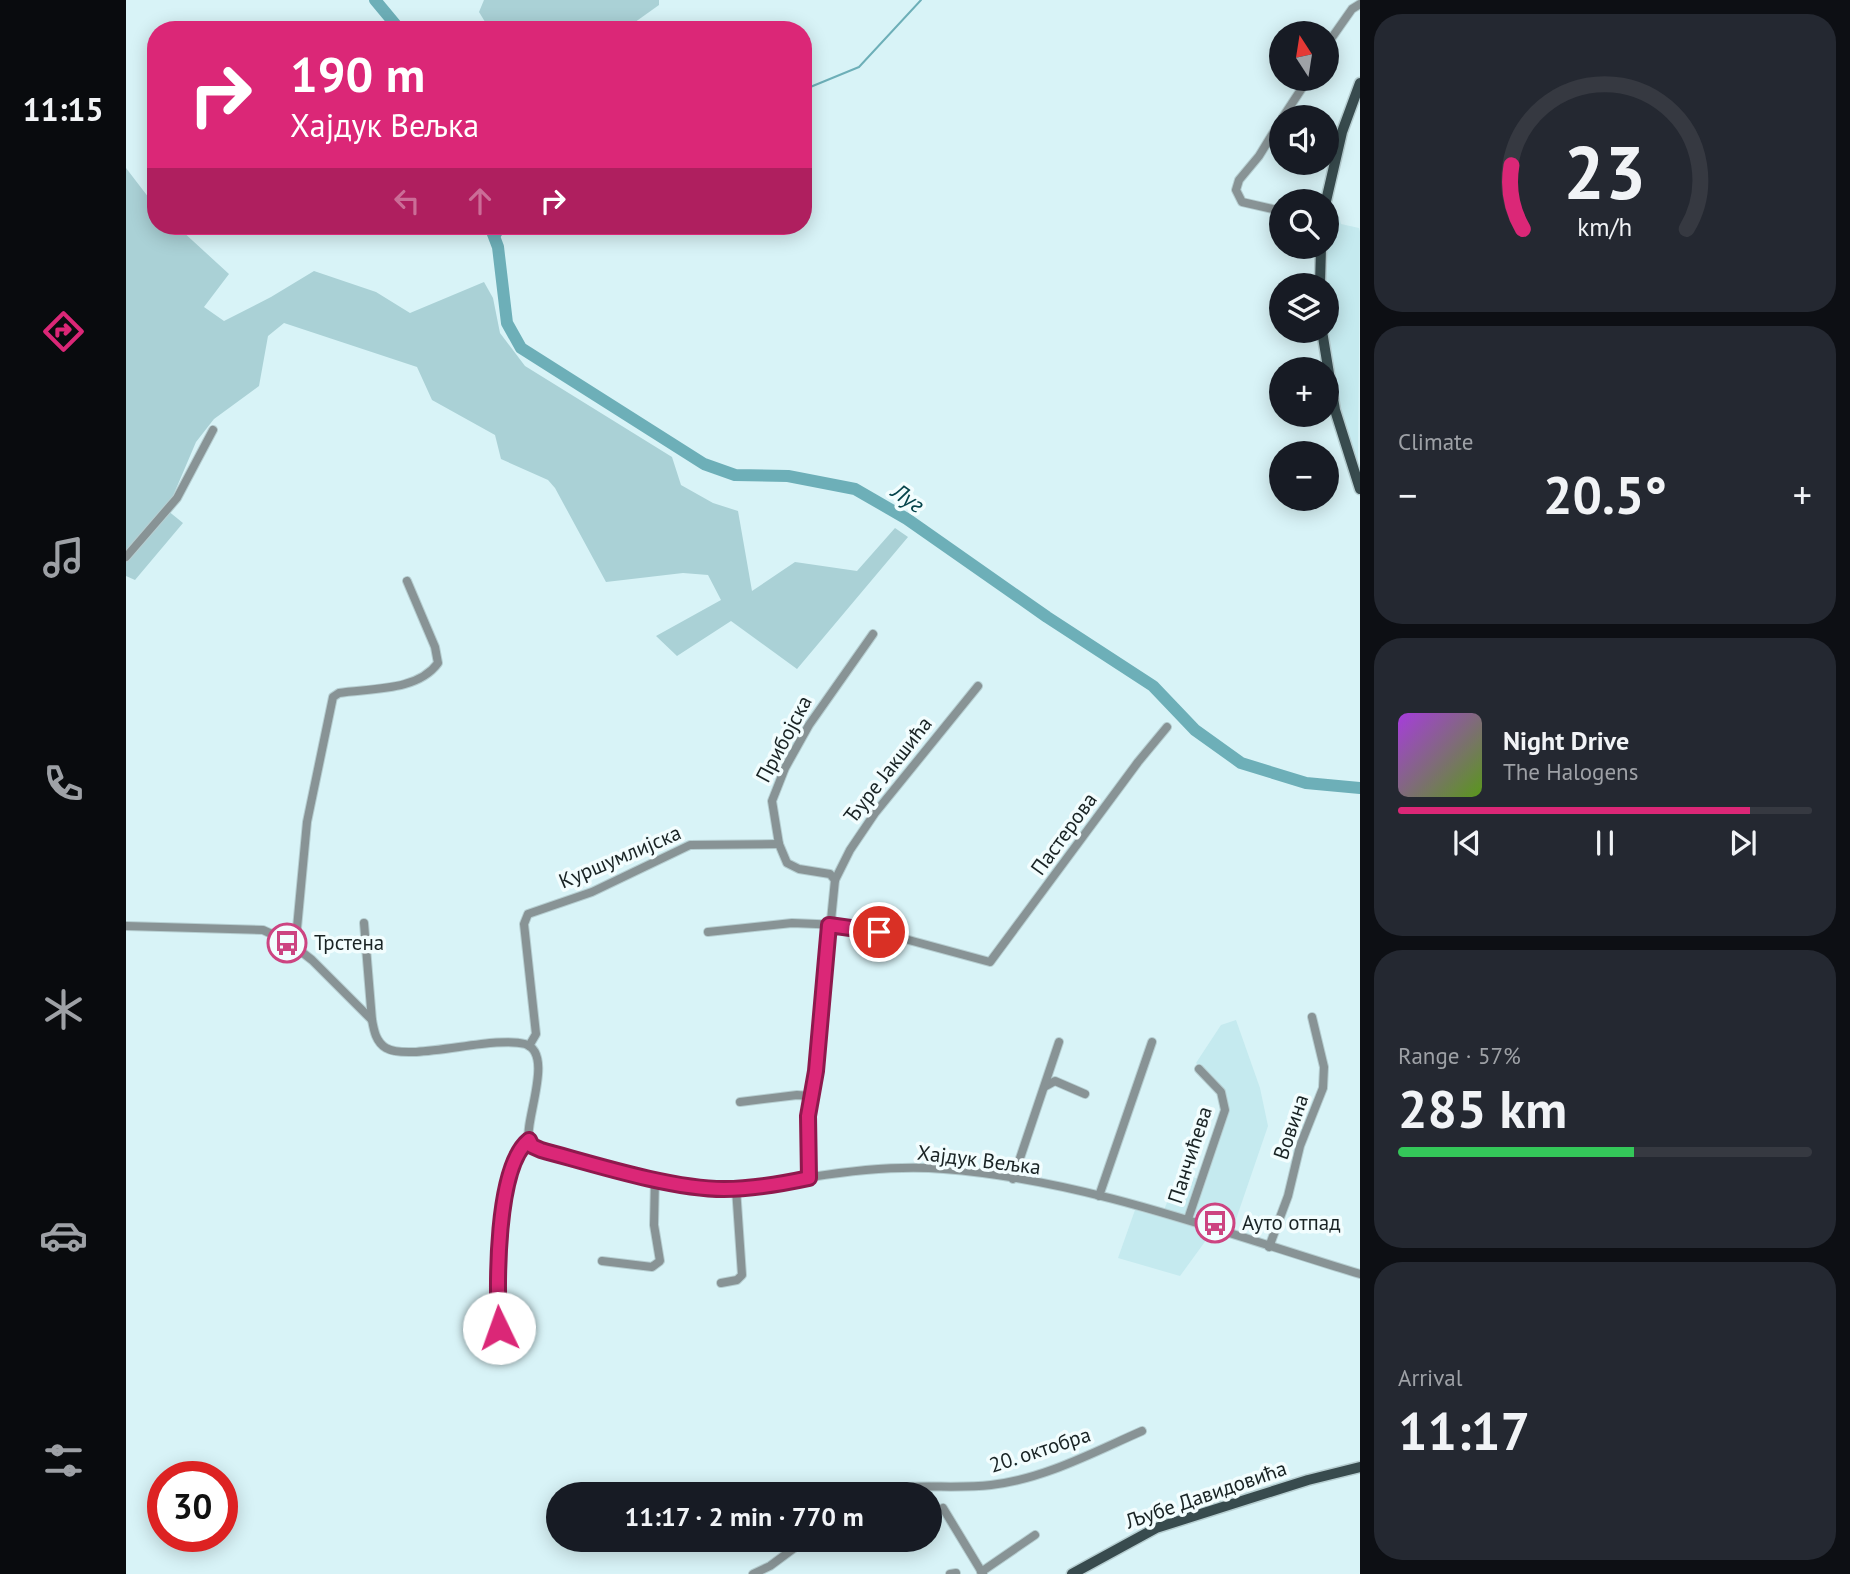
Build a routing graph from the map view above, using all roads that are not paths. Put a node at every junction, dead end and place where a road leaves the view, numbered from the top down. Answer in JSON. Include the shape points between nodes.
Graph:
{"nodes":[{"id":1,"x":1360,"y":4,"type":"edge"},
{"id":2,"x":1339,"y":28,"type":"edge"},
{"id":3,"x":1360,"y":83,"type":"edge"},
{"id":4,"x":1269,"y":140,"type":"edge"},
{"id":5,"x":1329,"y":189,"type":"edge"},
{"id":6,"x":1269,"y":208,"type":"edge"},
{"id":7,"x":1324,"y":343,"type":"edge"},
{"id":8,"x":213,"y":430,"type":"dead end"},
{"id":9,"x":1360,"y":489,"type":"edge"},
{"id":10,"x":126,"y":557,"type":"edge"},
{"id":11,"x":407,"y":582,"type":"dead end"},
{"id":12,"x":873,"y":634,"type":"dead end"},
{"id":13,"x":978,"y":686,"type":"dead end"},
{"id":14,"x":1167,"y":727,"type":"dead end"},
{"id":15,"x":779,"y":844,"type":"junction"},
{"id":16,"x":835,"y":880,"type":"junction"},
{"id":17,"x":364,"y":923,"type":"dead end"},
{"id":18,"x":829,"y":925,"type":"junction"},
{"id":19,"x":126,"y":926,"type":"edge"},
{"id":20,"x":708,"y":932,"type":"dead end"},
{"id":21,"x":289,"y":942,"type":"junction"},
{"id":22,"x":1312,"y":1017,"type":"dead end"},
{"id":23,"x":372,"y":1020,"type":"junction"},
{"id":24,"x":1059,"y":1042,"type":"dead end"},
{"id":25,"x":1152,"y":1042,"type":"dead end"},
{"id":26,"x":529,"y":1046,"type":"junction"},
{"id":27,"x":1199,"y":1069,"type":"dead end"},
{"id":28,"x":1046,"y":1086,"type":"junction"},
{"id":29,"x":1085,"y":1094,"type":"dead end"},
{"id":30,"x":811,"y":1096,"type":"junction"},
{"id":31,"x":740,"y":1102,"type":"dead end"},
{"id":32,"x":529,"y":1140,"type":"junction"},
{"id":33,"x":655,"y":1178,"type":"junction"},
{"id":34,"x":809,"y":1178,"type":"junction"},
{"id":35,"x":1013,"y":1179,"type":"junction"},
{"id":36,"x":736,"y":1188,"type":"junction"},
{"id":37,"x":1099,"y":1196,"type":"junction"},
{"id":38,"x":1188,"y":1219,"type":"junction"},
{"id":39,"x":1269,"y":1247,"type":"junction"},
{"id":40,"x":602,"y":1261,"type":"dead end"},
{"id":41,"x":1360,"y":1274,"type":"edge"},
{"id":42,"x":721,"y":1283,"type":"dead end"},
{"id":43,"x":504,"y":1355,"type":"dead end"},
{"id":44,"x":1142,"y":1431,"type":"dead end"},
{"id":45,"x":1360,"y":1467,"type":"edge"},
{"id":46,"x":942,"y":1486,"type":"edge"},
{"id":47,"x":943,"y":1508,"type":"dead end"},
{"id":48,"x":1035,"y":1535,"type":"dead end"},
{"id":49,"x":789,"y":1552,"type":"edge"},
{"id":50,"x":982,"y":1573,"type":"edge"},
{"id":51,"x":752,"y":1574,"type":"edge"},
{"id":52,"x":1072,"y":1574,"type":"edge"}],
"edges":[{"from":1,"to":2,"type":"street"},
{"from":3,"to":5,"type":"main road"},
{"from":4,"to":6,"type":"street","via":[[1236,190],[1242,202]]},
{"from":7,"to":9,"type":"main road","via":[[1335,410]]},
{"from":8,"to":10,"type":"street","via":[[177,498]]},
{"from":11,"to":21,"type":"street","via":[[438,663],[396,686],[333,697],[307,822],[297,928]]},
{"from":12,"to":15,"type":"street","name":"Прибојска","via":[[828,694],[785,768],[772,805]]},
{"from":13,"to":16,"type":"street","name":"Ђуре Јакшића","via":[[875,813]]},
{"from":14,"to":18,"type":"street","name":"Пастерова","via":[[990,962],[879,932]]},
{"from":15,"to":16,"type":"street","via":[[792,867],[825,872]]},
{"from":15,"to":26,"type":"street","name":"Куршумлијска","via":[[690,845],[592,892],[528,915],[524,924],[536,1034]]},
{"from":16,"to":18,"type":"street","name":"Ђуре Јакшића"},
{"from":17,"to":23,"type":"street"},
{"from":18,"to":20,"type":"street","via":[[792,923]]},
{"from":18,"to":30,"type":"street","name":"Ђуре Јакшића"},
{"from":19,"to":21,"type":"street","via":[[255,928]]},
{"from":21,"to":23,"type":"street"},
{"from":22,"to":39,"type":"street","name":"Вовина","via":[[1325,1067],[1323,1088]]},
{"from":23,"to":26,"type":"street","via":[[374,1035],[394,1050]]},
{"from":24,"to":28,"type":"street"},
{"from":25,"to":37,"type":"street"},
{"from":26,"to":32,"type":"street","via":[[537,1062]]},
{"from":27,"to":38,"type":"street","name":"Панчићева","via":[[1221,1092],[1225,1110]]},
{"from":28,"to":29,"type":"street","via":[[1055,1081]]},
{"from":28,"to":35,"type":"street"},
{"from":30,"to":31,"type":"street"},
{"from":30,"to":34,"type":"street","name":"Ђуре Јакшића"},
{"from":32,"to":33,"type":"street","name":"Хајдук Вељка","via":[[541,1150]]},
{"from":32,"to":43,"type":"street","via":[[509,1178],[496,1267]]},
{"from":33,"to":36,"type":"street","name":"Хајдук Вељка","via":[[691,1186]]},
{"from":33,"to":40,"type":"street","via":[[654,1225],[660,1261],[652,1267]]},
{"from":34,"to":35,"type":"street","name":"Хајдук Вељка","via":[[871,1169],[943,1169]]},
{"from":34,"to":36,"type":"street","name":"Хајдук Вељка"},
{"from":35,"to":37,"type":"street","name":"Хајдук Вељка"},
{"from":36,"to":42,"type":"street","via":[[742,1275]]},
{"from":37,"to":38,"type":"street","name":"Хајдук Вељка"},
{"from":38,"to":39,"type":"street","name":"Хајдук Вељка"},
{"from":39,"to":41,"type":"street","name":"Хајдук Вељка"},
{"from":44,"to":46,"type":"street","name":"20. октобра","via":[[1008,1483]]},
{"from":45,"to":52,"type":"main road","name":"Љубе Давидовића","via":[[1150,1530]]},
{"from":47,"to":50,"type":"street"},
{"from":48,"to":50,"type":"street"},
{"from":49,"to":51,"type":"street"}]}
